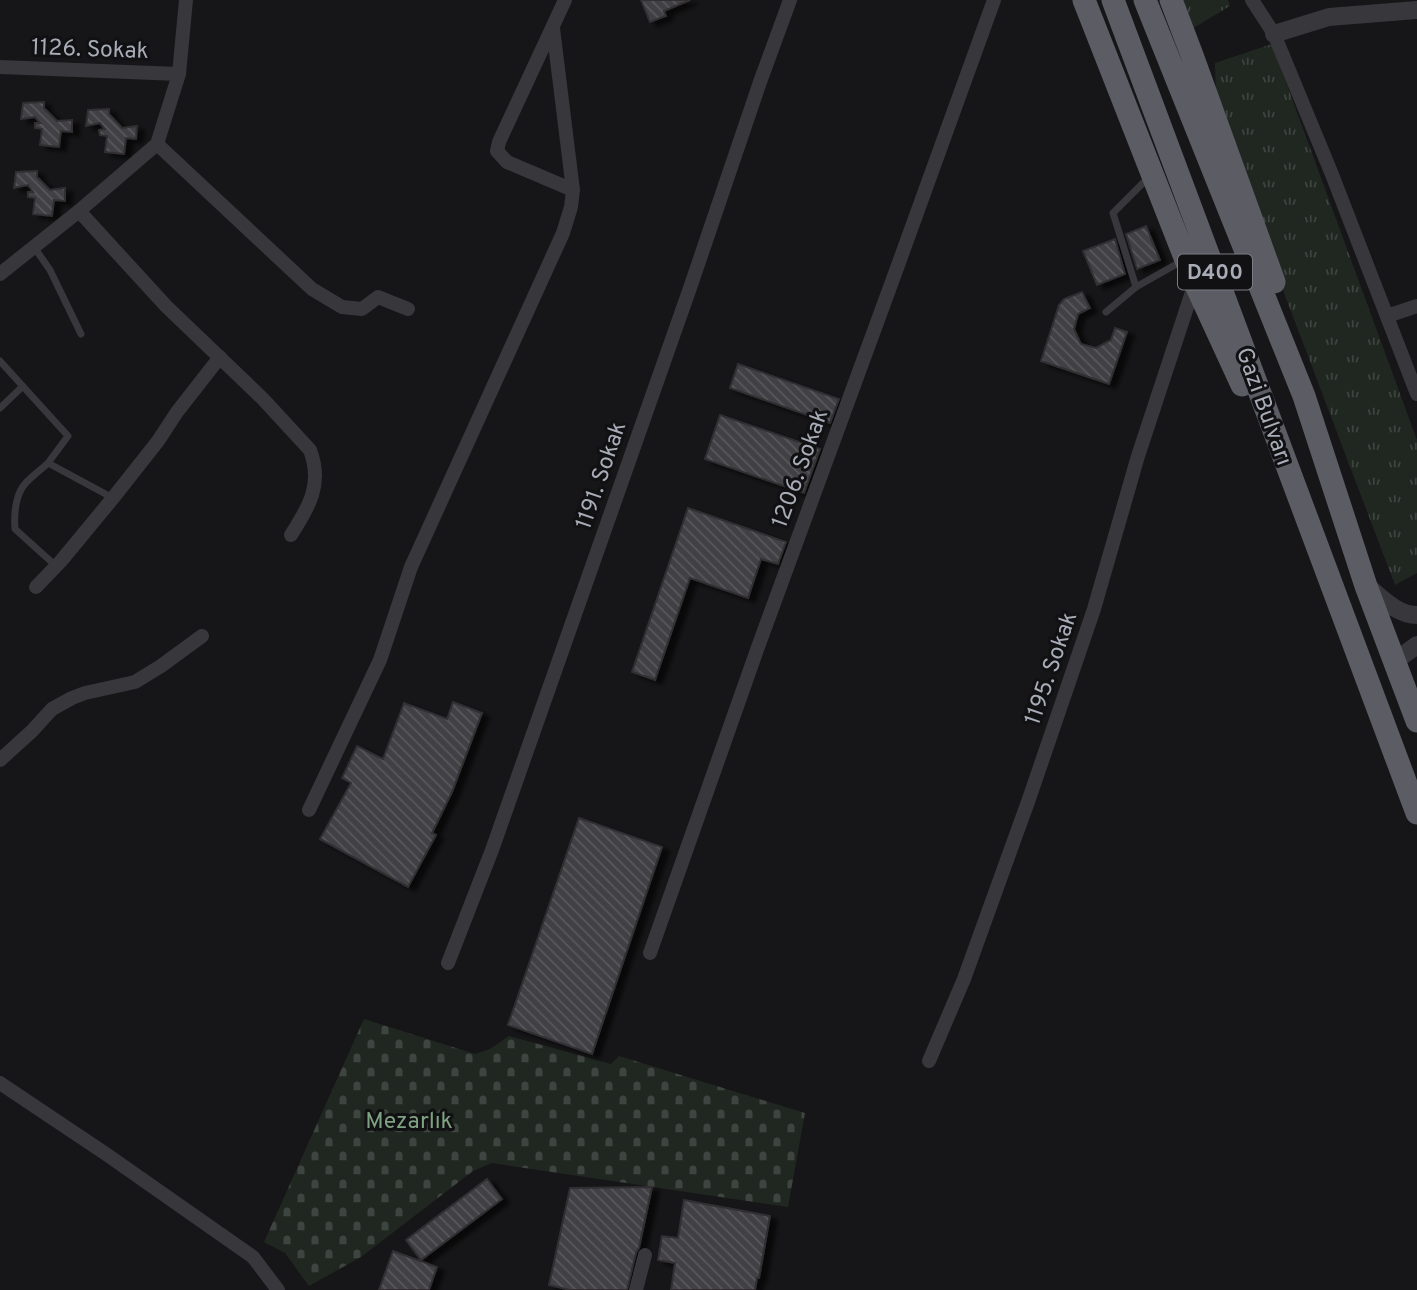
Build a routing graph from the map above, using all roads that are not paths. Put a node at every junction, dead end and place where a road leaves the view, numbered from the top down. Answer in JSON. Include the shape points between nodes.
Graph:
{"nodes":[{"id":1,"x":186,"y":0,"type":"edge"},
{"id":2,"x":565,"y":0,"type":"edge"},
{"id":3,"x":790,"y":0,"type":"edge"},
{"id":4,"x":994,"y":0,"type":"edge"},
{"id":5,"x":1084,"y":0,"type":"edge"},
{"id":6,"x":1113,"y":0,"type":"edge"},
{"id":7,"x":1145,"y":0,"type":"edge"},
{"id":8,"x":1171,"y":0,"type":"edge"},
{"id":9,"x":1252,"y":0,"type":"edge"},
{"id":10,"x":1417,"y":10,"type":"edge"},
{"id":11,"x":553,"y":26,"type":"junction"},
{"id":12,"x":1274,"y":34,"type":"junction"},
{"id":13,"x":0,"y":67,"type":"edge"},
{"id":14,"x":179,"y":74,"type":"junction"},
{"id":15,"x":157,"y":144,"type":"junction"},
{"id":16,"x":1152,"y":174,"type":"junction"},
{"id":17,"x":573,"y":190,"type":"junction"},
{"id":18,"x":79,"y":211,"type":"junction"},
{"id":19,"x":34,"y":247,"type":"junction"},
{"id":20,"x":1186,"y":259,"type":"junction"},
{"id":21,"x":0,"y":274,"type":"edge"},
{"id":22,"x":1195,"y":283,"type":"junction"},
{"id":23,"x":1136,"y":287,"type":"junction"},
{"id":24,"x":1417,"y":306,"type":"edge"},
{"id":25,"x":408,"y":309,"type":"dead end"},
{"id":26,"x":1107,"y":313,"type":"dead end"},
{"id":27,"x":1387,"y":316,"type":"junction"},
{"id":28,"x":81,"y":334,"type":"dead end"},
{"id":29,"x":220,"y":357,"type":"junction"},
{"id":30,"x":0,"y":362,"type":"edge"},
{"id":31,"x":22,"y":387,"type":"junction"},
{"id":32,"x":1417,"y":394,"type":"edge"},
{"id":33,"x":1304,"y":396,"type":"junction"},
{"id":34,"x":0,"y":408,"type":"edge"},
{"id":35,"x":48,"y":463,"type":"junction"},
{"id":36,"x":113,"y":498,"type":"junction"},
{"id":37,"x":291,"y":535,"type":"dead end"},
{"id":38,"x":1316,"y":544,"type":"junction"},
{"id":39,"x":56,"y":566,"type":"junction"},
{"id":40,"x":1366,"y":586,"type":"junction"},
{"id":41,"x":36,"y":587,"type":"dead end"},
{"id":42,"x":1417,"y":615,"type":"edge"},
{"id":43,"x":202,"y":636,"type":"dead end"},
{"id":44,"x":1417,"y":645,"type":"edge"},
{"id":45,"x":1395,"y":661,"type":"junction"},
{"id":46,"x":1417,"y":721,"type":"edge"},
{"id":47,"x":0,"y":760,"type":"edge"},
{"id":48,"x":309,"y":810,"type":"dead end"},
{"id":49,"x":1417,"y":813,"type":"edge"},
{"id":50,"x":650,"y":953,"type":"dead end"},
{"id":51,"x":448,"y":963,"type":"dead end"},
{"id":52,"x":929,"y":1061,"type":"dead end"},
{"id":53,"x":0,"y":1083,"type":"edge"},
{"id":54,"x":645,"y":1255,"type":"dead end"},
{"id":55,"x":278,"y":1290,"type":"edge"},
{"id":56,"x":636,"y":1290,"type":"edge"}],
"edges":[{"from":1,"to":14,"type":"street"},
{"from":2,"to":11,"type":"street"},
{"from":3,"to":51,"type":"street","name":"1191. Sokak"},
{"from":4,"to":50,"type":"street","name":"1206. Sokak"},
{"from":5,"to":16,"type":"highway"},
{"from":6,"to":38,"type":"highway","name":"Gazi Bulvarı","number":"D400"},
{"from":7,"to":33,"type":"highway","name":"Gazi Bulvarı","number":"D400"},
{"from":8,"to":33,"type":"highway","via":[[1277,289]]},
{"from":9,"to":12,"type":"street"},
{"from":10,"to":12,"type":"street","via":[[1329,17]]},
{"from":11,"to":17,"type":"street"},
{"from":11,"to":17,"type":"street","via":[[498,151],[508,162]]},
{"from":12,"to":27,"type":"street"},
{"from":13,"to":14,"type":"street","name":"1126. Sokak"},
{"from":14,"to":15,"type":"street"},
{"from":15,"to":18,"type":"street"},
{"from":15,"to":25,"type":"street","via":[[312,289],[342,307],[362,309],[378,297]]},
{"from":16,"to":20,"type":"highway"},
{"from":16,"to":23,"type":"lane","via":[[1113,214]]},
{"from":17,"to":48,"type":"street","via":[[563,233],[411,568],[380,660]]},
{"from":18,"to":19,"type":"street"},
{"from":18,"to":29,"type":"street"},
{"from":19,"to":21,"type":"street"},
{"from":19,"to":28,"type":"lane"},
{"from":20,"to":22,"type":"highway"},
{"from":20,"to":23,"type":"lane"},
{"from":22,"to":38,"type":"highway"},
{"from":22,"to":52,"type":"street","name":"1195. Sokak","via":[[1094,609],[964,979]]},
{"from":23,"to":26,"type":"lane"},
{"from":24,"to":27,"type":"street"},
{"from":27,"to":32,"type":"street"},
{"from":29,"to":36,"type":"street"},
{"from":29,"to":37,"type":"street","via":[[310,450],[316,484]]},
{"from":30,"to":31,"type":"lane"},
{"from":31,"to":34,"type":"lane"},
{"from":31,"to":35,"type":"lane","via":[[68,436]]},
{"from":33,"to":40,"type":"highway","name":"Gazi Bulvarı","number":"D400"},
{"from":35,"to":36,"type":"lane"},
{"from":35,"to":39,"type":"lane","via":[[22,488],[14,521],[15,530]]},
{"from":36,"to":39,"type":"street"},
{"from":38,"to":49,"type":"highway","name":"Gazi Bulvarı","number":"D400"},
{"from":39,"to":41,"type":"street"},
{"from":40,"to":42,"type":"street","via":[[1394,608]]},
{"from":40,"to":45,"type":"highway","name":"Gazi Bulvarı","number":"D400"},
{"from":43,"to":47,"type":"street","via":[[135,682],[85,693],[52,709]]},
{"from":44,"to":45,"type":"street"},
{"from":45,"to":46,"type":"highway","name":"Gazi Bulvarı","number":"D400"},
{"from":53,"to":55,"type":"street","via":[[253,1257]]},
{"from":54,"to":56,"type":"street"}]}
